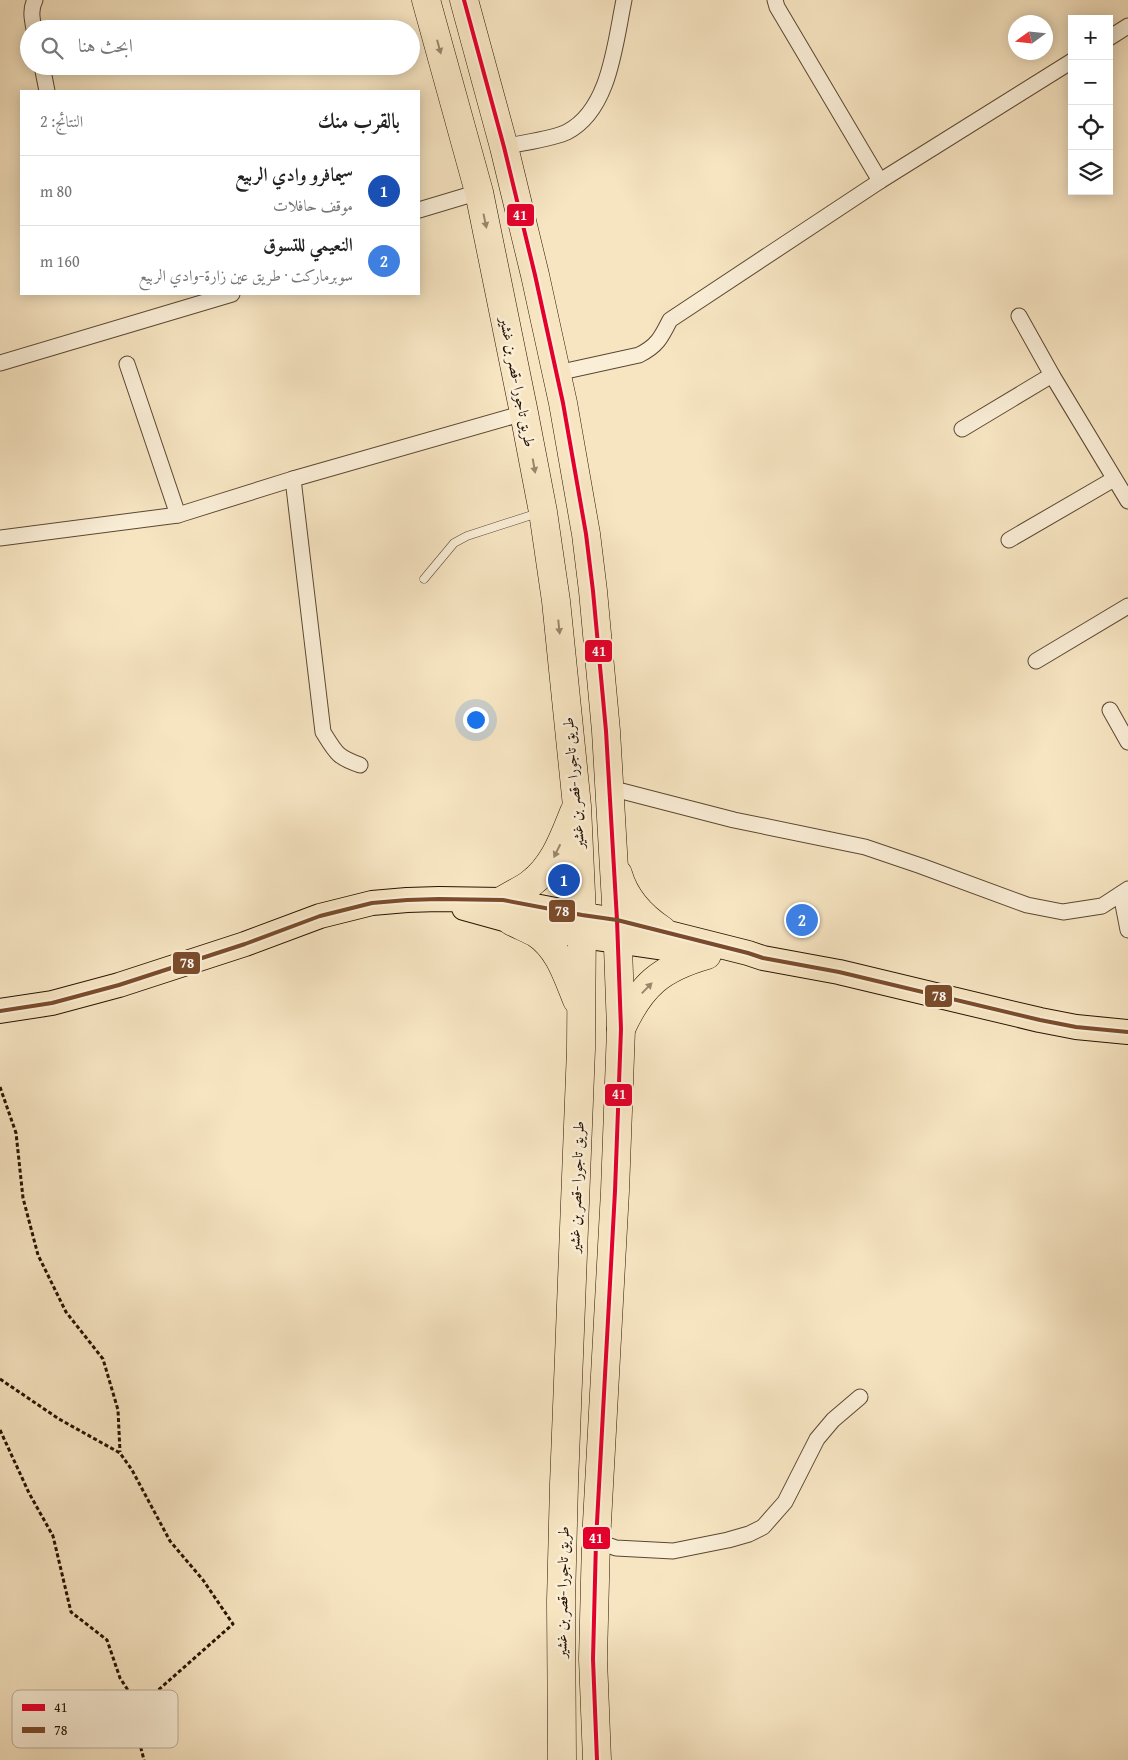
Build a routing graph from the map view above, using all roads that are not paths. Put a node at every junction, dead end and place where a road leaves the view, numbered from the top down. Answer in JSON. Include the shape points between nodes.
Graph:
{"nodes":[{"id":1,"x":36,"y":0,"type":"edge"},
{"id":2,"x":426,"y":0,"type":"edge"},
{"id":3,"x":464,"y":0,"type":"edge"},
{"id":4,"x":624,"y":0,"type":"edge"},
{"id":5,"x":775,"y":0,"type":"edge"},
{"id":6,"x":32,"y":20,"type":"edge"},
{"id":7,"x":1128,"y":26,"type":"edge"},
{"id":8,"x":1113,"y":35,"type":"edge"},
{"id":9,"x":1068,"y":64,"type":"edge"},
{"id":10,"x":44,"y":75,"type":"edge"},
{"id":11,"x":47,"y":90,"type":"edge"},
{"id":12,"x":504,"y":147,"type":"junction"},
{"id":13,"x":880,"y":181,"type":"junction"},
{"id":14,"x":479,"y":192,"type":"junction"},
{"id":15,"x":420,"y":210,"type":"edge"},
{"id":16,"x":229,"y":295,"type":"edge"},
{"id":17,"x":1019,"y":316,"type":"dead end"},
{"id":18,"x":0,"y":363,"type":"edge"},
{"id":19,"x":127,"y":364,"type":"dead end"},
{"id":20,"x":557,"y":373,"type":"junction"},
{"id":21,"x":1052,"y":375,"type":"junction"},
{"id":22,"x":524,"y":413,"type":"junction"},
{"id":23,"x":962,"y":430,"type":"dead end"},
{"id":24,"x":293,"y":479,"type":"junction"},
{"id":25,"x":1114,"y":479,"type":"junction"},
{"id":26,"x":1128,"y":501,"type":"edge"},
{"id":27,"x":543,"y":512,"type":"junction"},
{"id":28,"x":178,"y":515,"type":"junction"},
{"id":29,"x":0,"y":538,"type":"edge"},
{"id":30,"x":1009,"y":540,"type":"dead end"},
{"id":31,"x":424,"y":579,"type":"dead end"},
{"id":32,"x":1128,"y":606,"type":"edge"},
{"id":33,"x":1036,"y":662,"type":"dead end"},
{"id":34,"x":1110,"y":710,"type":"dead end"},
{"id":35,"x":1128,"y":742,"type":"edge"},
{"id":36,"x":360,"y":764,"type":"dead end"},
{"id":37,"x":610,"y":788,"type":"junction"},
{"id":38,"x":577,"y":806,"type":"junction"},
{"id":39,"x":613,"y":858,"type":"junction"},
{"id":40,"x":1124,"y":891,"type":"edge"},
{"id":41,"x":507,"y":910,"type":"junction"},
{"id":42,"x":582,"y":925,"type":"junction"},
{"id":43,"x":617,"y":930,"type":"junction"},
{"id":44,"x":662,"y":930,"type":"junction"},
{"id":45,"x":1128,"y":930,"type":"edge"},
{"id":46,"x":708,"y":955,"type":"junction"},
{"id":47,"x":762,"y":958,"type":"junction"},
{"id":48,"x":581,"y":1010,"type":"junction"},
{"id":49,"x":0,"y":1011,"type":"edge"},
{"id":50,"x":620,"y":1029,"type":"junction"},
{"id":51,"x":1128,"y":1032,"type":"edge"},
{"id":52,"x":860,"y":1397,"type":"dead end"},
{"id":53,"x":596,"y":1541,"type":"junction"},
{"id":54,"x":562,"y":1760,"type":"edge"},
{"id":55,"x":597,"y":1760,"type":"edge"}],
"edges":[{"from":1,"to":6,"type":"street"},
{"from":2,"to":14,"type":"highway","name":"طريق تاجورا -قصر بن غشير","one_way":true},
{"from":3,"to":12,"type":"highway"},
{"from":4,"to":12,"type":"street","via":[[611,65],[595,107],[564,133]]},
{"from":5,"to":13,"type":"street"},
{"from":7,"to":8,"type":"street"},
{"from":9,"to":13,"type":"street"},
{"from":10,"to":11,"type":"street"},
{"from":12,"to":20,"type":"highway"},
{"from":13,"to":20,"type":"street","via":[[670,320],[661,339],[648,350],[639,355]]},
{"from":14,"to":15,"type":"street"},
{"from":14,"to":22,"type":"highway","name":"طريق تاجورا -قصر بن غشير","one_way":true},
{"from":16,"to":18,"type":"street"},
{"from":17,"to":21,"type":"street"},
{"from":19,"to":28,"type":"street"},
{"from":20,"to":37,"type":"highway","via":[[586,534]]},
{"from":21,"to":23,"type":"street"},
{"from":21,"to":25,"type":"street"},
{"from":22,"to":24,"type":"street"},
{"from":22,"to":27,"type":"highway","name":"طريق تاجورا -قصر بن غشير","one_way":true},
{"from":24,"to":28,"type":"street"},
{"from":24,"to":36,"type":"street","via":[[323,732],[342,758]]},
{"from":25,"to":26,"type":"street"},
{"from":25,"to":30,"type":"street"},
{"from":27,"to":31,"type":"lane","via":[[454,543]]},
{"from":27,"to":38,"type":"highway","name":"طريق تاجورا -قصر بن غشير","one_way":true,"via":[[556,601]]},
{"from":28,"to":29,"type":"street"},
{"from":32,"to":33,"type":"street"},
{"from":34,"to":35,"type":"street"},
{"from":37,"to":39,"type":"highway"},
{"from":37,"to":40,"type":"street","via":[[734,820],[865,847],[1036,907],[1063,912],[1102,906]]},
{"from":38,"to":41,"type":"highway","one_way":true,"via":[[552,862]]},
{"from":38,"to":42,"type":"highway","name":"طريق تاجورا -قصر بن غشير"},
{"from":39,"to":43,"type":"highway"},
{"from":39,"to":44,"type":"highway","via":[[631,903],[650,923]]},
{"from":40,"to":45,"type":"street"},
{"from":41,"to":42,"type":"main road"},
{"from":41,"to":48,"type":"highway","via":[[550,946]]},
{"from":41,"to":49,"type":"main road","via":[[439,899],[372,903],[320,916],[119,985],[52,1003]]},
{"from":42,"to":43,"type":"main road"},
{"from":42,"to":48,"type":"highway","name":"طريق تاجورا -قصر بن غشير"},
{"from":43,"to":44,"type":"main road"},
{"from":43,"to":46,"type":"main road"},
{"from":43,"to":50,"type":"highway"},
{"from":44,"to":47,"type":"main road"},
{"from":46,"to":47,"type":"main road"},
{"from":50,"to":46,"type":"highway","one_way":true,"via":[[645,988],[664,972],[685,961]]},
{"from":47,"to":51,"type":"main road","via":[[839,972],[1040,1020]]},
{"from":48,"to":54,"type":"highway","name":"طريق تاجورا -قصر بن غشير","via":[[561,1581]]},
{"from":50,"to":53,"type":"highway","via":[[615,1191]]},
{"from":52,"to":53,"type":"street","via":[[832,1420],[817,1440],[785,1502],[763,1527],[728,1540],[673,1551],[616,1548]]},
{"from":53,"to":55,"type":"highway","via":[[593,1659]]}]}
